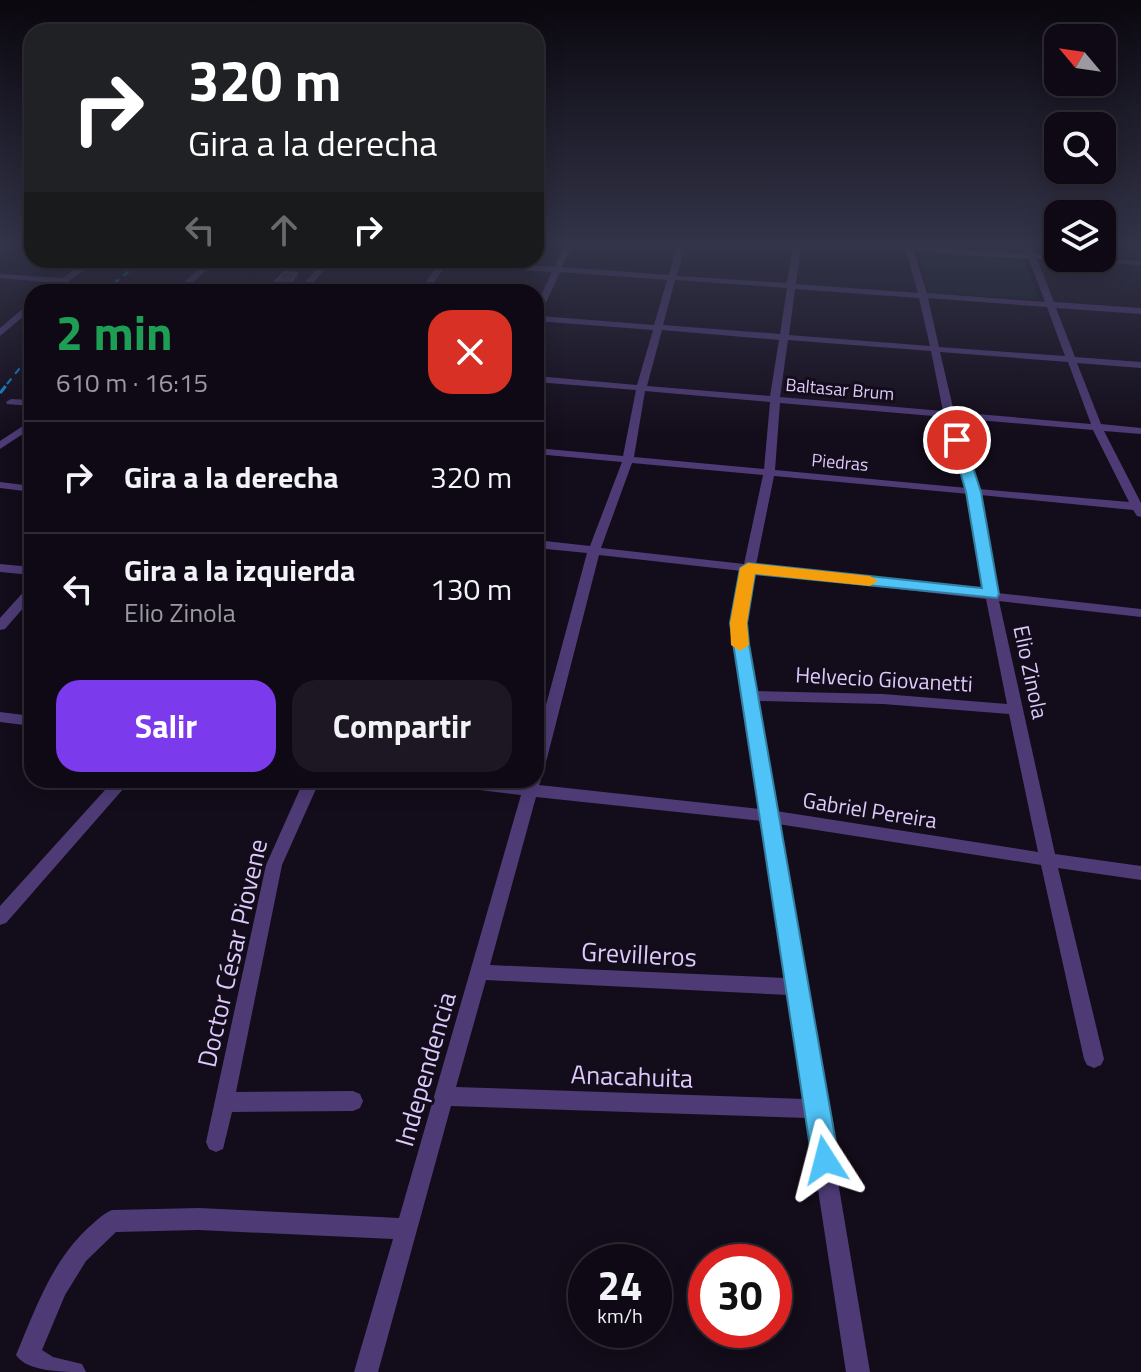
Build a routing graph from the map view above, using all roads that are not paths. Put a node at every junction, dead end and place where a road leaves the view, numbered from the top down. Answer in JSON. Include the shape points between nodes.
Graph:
{"nodes":[{"id":1,"x":663,"y":310,"type":"edge"},
{"id":2,"x":789,"y":310,"type":"edge"},
{"id":3,"x":926,"y":310,"type":"edge"},
{"id":4,"x":1053,"y":310,"type":"edge"},
{"id":5,"x":24,"y":311,"type":"edge"},
{"id":6,"x":544,"y":317,"type":"edge"},
{"id":7,"x":658,"y":328,"type":"junction"},
{"id":8,"x":0,"y":333,"type":"edge"},
{"id":9,"x":785,"y":338,"type":"junction"},
{"id":10,"x":935,"y":350,"type":"junction"},
{"id":11,"x":1072,"y":360,"type":"junction"},
{"id":12,"x":1141,"y":365,"type":"edge"},
{"id":13,"x":544,"y":380,"type":"edge"},
{"id":14,"x":641,"y":388,"type":"junction"},
{"id":15,"x":775,"y":399,"type":"junction"},
{"id":16,"x":11,"y":402,"type":"dead end"},
{"id":17,"x":24,"y":403,"type":"edge"},
{"id":18,"x":949,"y":414,"type":"junction"},
{"id":19,"x":1097,"y":427,"type":"junction"},
{"id":20,"x":24,"y":429,"type":"edge"},
{"id":21,"x":1141,"y":431,"type":"edge"},
{"id":22,"x":0,"y":446,"type":"edge"},
{"id":23,"x":544,"y":452,"type":"edge"},
{"id":24,"x":628,"y":460,"type":"junction"},
{"id":25,"x":769,"y":473,"type":"junction"},
{"id":26,"x":0,"y":485,"type":"edge"},
{"id":27,"x":24,"y":488,"type":"edge"},
{"id":28,"x":974,"y":492,"type":"junction"},
{"id":29,"x":1140,"y":509,"type":"edge"},
{"id":30,"x":544,"y":545,"type":"edge"},
{"id":31,"x":594,"y":551,"type":"junction"},
{"id":32,"x":0,"y":568,"type":"edge"},
{"id":33,"x":748,"y":568,"type":"junction"},
{"id":34,"x":24,"y":570,"type":"edge"},
{"id":35,"x":991,"y":594,"type":"junction"},
{"id":36,"x":24,"y":599,"type":"edge"},
{"id":37,"x":1141,"y":613,"type":"edge"},
{"id":38,"x":0,"y":626,"type":"edge"},
{"id":39,"x":749,"y":696,"type":"junction"},
{"id":40,"x":1017,"y":710,"type":"junction"},
{"id":41,"x":0,"y":717,"type":"edge"},
{"id":42,"x":24,"y":720,"type":"edge"},
{"id":43,"x":544,"y":740,"type":"edge"},
{"id":44,"x":116,"y":788,"type":"edge"},
{"id":45,"x":308,"y":788,"type":"edge"},
{"id":46,"x":531,"y":788,"type":"edge"},
{"id":47,"x":544,"y":788,"type":"edge"},
{"id":48,"x":769,"y":816,"type":"junction"},
{"id":49,"x":1048,"y":862,"type":"junction"},
{"id":50,"x":1141,"y":873,"type":"edge"},
{"id":51,"x":0,"y":918,"type":"edge"},
{"id":52,"x":479,"y":972,"type":"junction"},
{"id":53,"x":796,"y":987,"type":"junction"},
{"id":54,"x":1094,"y":1059,"type":"dead end"},
{"id":55,"x":444,"y":1096,"type":"junction"},
{"id":56,"x":353,"y":1101,"type":"dead end"},
{"id":57,"x":225,"y":1102,"type":"junction"},
{"id":58,"x":817,"y":1109,"type":"junction"},
{"id":59,"x":216,"y":1142,"type":"dead end"},
{"id":60,"x":405,"y":1229,"type":"junction"},
{"id":61,"x":74,"y":1372,"type":"edge"},
{"id":62,"x":366,"y":1372,"type":"edge"},
{"id":63,"x":858,"y":1372,"type":"edge"}],
"edges":[{"from":1,"to":7,"type":"street"},
{"from":2,"to":9,"type":"street"},
{"from":3,"to":10,"type":"street","name":"Elio Zinola"},
{"from":4,"to":11,"type":"street"},
{"from":5,"to":8,"type":"street"},
{"from":6,"to":7,"type":"street"},
{"from":7,"to":9,"type":"street"},
{"from":7,"to":14,"type":"street"},
{"from":9,"to":10,"type":"street"},
{"from":9,"to":15,"type":"street"},
{"from":10,"to":11,"type":"street"},
{"from":10,"to":18,"type":"street","name":"Elio Zinola"},
{"from":11,"to":12,"type":"street"},
{"from":11,"to":19,"type":"street"},
{"from":13,"to":14,"type":"street","name":"Baltasar Brum"},
{"from":14,"to":15,"type":"street","name":"Baltasar Brum"},
{"from":14,"to":24,"type":"street"},
{"from":15,"to":18,"type":"street","name":"Baltasar Brum"},
{"from":15,"to":25,"type":"street"},
{"from":16,"to":17,"type":"street"},
{"from":18,"to":19,"type":"street","name":"Baltasar Brum"},
{"from":18,"to":28,"type":"street","name":"Elio Zinola"},
{"from":19,"to":21,"type":"street","name":"Baltasar Brum"},
{"from":19,"to":29,"type":"street"},
{"from":20,"to":22,"type":"street"},
{"from":23,"to":24,"type":"street","name":"Piedras"},
{"from":24,"to":25,"type":"street","name":"Piedras"},
{"from":24,"to":31,"type":"street"},
{"from":25,"to":28,"type":"street","name":"Piedras"},
{"from":25,"to":33,"type":"street"},
{"from":26,"to":27,"type":"street"},
{"from":28,"to":29,"type":"street","name":"Piedras"},
{"from":28,"to":35,"type":"street","name":"Elio Zinola"},
{"from":30,"to":31,"type":"street"},
{"from":31,"to":33,"type":"street"},
{"from":31,"to":43,"type":"street"},
{"from":32,"to":34,"type":"street"},
{"from":33,"to":35,"type":"street"},
{"from":33,"to":39,"type":"street","via":[[738,623]]},
{"from":35,"to":37,"type":"street"},
{"from":35,"to":40,"type":"street","name":"Elio Zinola"},
{"from":36,"to":38,"type":"street"},
{"from":39,"to":40,"type":"street","name":"Helvecio Giovanetti","via":[[816,694]]},
{"from":39,"to":48,"type":"street"},
{"from":40,"to":49,"type":"street","name":"Elio Zinola"},
{"from":41,"to":42,"type":"street"},
{"from":44,"to":51,"type":"street"},
{"from":45,"to":57,"type":"street","name":"Doctor César Piovene","via":[[274,865]]},
{"from":46,"to":52,"type":"street","name":"Independencia"},
{"from":47,"to":48,"type":"street","name":"Gabriel Pereira"},
{"from":48,"to":49,"type":"street","name":"Gabriel Pereira"},
{"from":48,"to":53,"type":"street"},
{"from":49,"to":50,"type":"street","name":"Gabriel Pereira"},
{"from":49,"to":54,"type":"street","name":"Elio Zinola"},
{"from":52,"to":53,"type":"street","name":"Grevilleros"},
{"from":52,"to":55,"type":"street","name":"Independencia"},
{"from":53,"to":58,"type":"street"},
{"from":55,"to":58,"type":"street","name":"Anacahuita"},
{"from":55,"to":60,"type":"street","name":"Independencia"},
{"from":56,"to":57,"type":"street"},
{"from":57,"to":59,"type":"street","name":"Doctor César Piovene"},
{"from":58,"to":63,"type":"street"},
{"from":60,"to":61,"type":"street","via":[[199,1219],[112,1221],[78,1253],[28,1355],[50,1368]]},
{"from":60,"to":62,"type":"street","name":"Independencia"}]}
